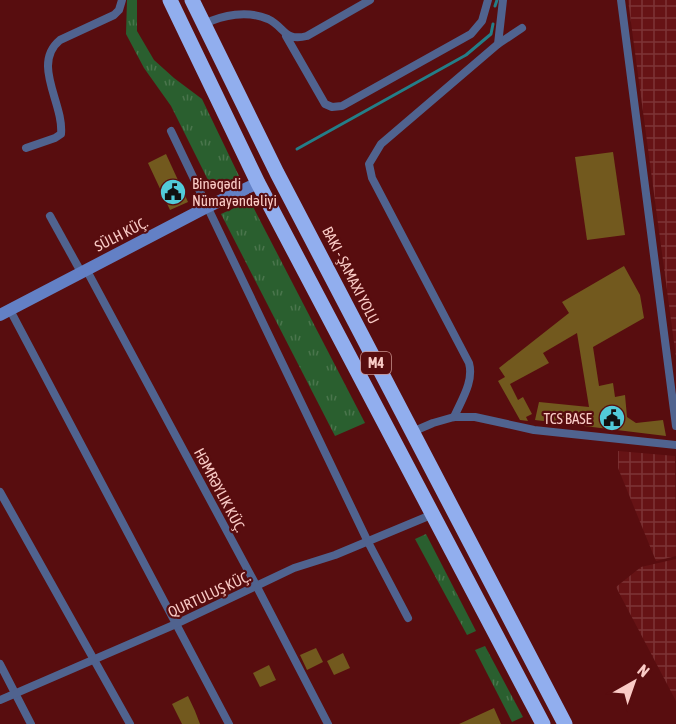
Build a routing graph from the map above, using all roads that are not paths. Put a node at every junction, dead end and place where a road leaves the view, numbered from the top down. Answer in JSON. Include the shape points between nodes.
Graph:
{"nodes":[{"id":1,"x":122,"y":0,"type":"edge"},
{"id":2,"x":170,"y":0,"type":"edge"},
{"id":3,"x":192,"y":0,"type":"edge"},
{"id":4,"x":370,"y":0,"type":"edge"},
{"id":5,"x":489,"y":0,"type":"edge"},
{"id":6,"x":503,"y":0,"type":"edge"},
{"id":7,"x":621,"y":0,"type":"edge"},
{"id":8,"x":486,"y":12,"type":"junction"},
{"id":9,"x":500,"y":15,"type":"junction"},
{"id":10,"x":204,"y":24,"type":"junction"},
{"id":11,"x":522,"y":28,"type":"dead end"},
{"id":12,"x":286,"y":36,"type":"junction"},
{"id":13,"x":498,"y":44,"type":"junction"},
{"id":14,"x":171,"y":131,"type":"dead end"},
{"id":15,"x":26,"y":148,"type":"dead end"},
{"id":16,"x":258,"y":183,"type":"junction"},
{"id":17,"x":207,"y":207,"type":"junction"},
{"id":18,"x":50,"y":216,"type":"dead end"},
{"id":19,"x":83,"y":271,"type":"junction"},
{"id":20,"x":5,"y":312,"type":"edge"},
{"id":21,"x":454,"y":417,"type":"junction"},
{"id":22,"x":676,"y":426,"type":"edge"},
{"id":23,"x":412,"y":432,"type":"junction"},
{"id":24,"x":676,"y":445,"type":"edge"},
{"id":25,"x":0,"y":492,"type":"edge"},
{"id":26,"x":431,"y":515,"type":"junction"},
{"id":27,"x":368,"y":542,"type":"junction"},
{"id":28,"x":257,"y":587,"type":"junction"},
{"id":29,"x":408,"y":618,"type":"dead end"},
{"id":30,"x":176,"y":624,"type":"junction"},
{"id":31,"x":95,"y":660,"type":"junction"},
{"id":32,"x":0,"y":664,"type":"edge"},
{"id":33,"x":15,"y":694,"type":"junction"},
{"id":34,"x":0,"y":700,"type":"edge"},
{"id":35,"x":539,"y":723,"type":"edge"},
{"id":36,"x":31,"y":724,"type":"edge"},
{"id":37,"x":130,"y":724,"type":"edge"},
{"id":38,"x":229,"y":724,"type":"edge"},
{"id":39,"x":328,"y":724,"type":"edge"},
{"id":40,"x":565,"y":724,"type":"edge"}],
"edges":[{"from":1,"to":15,"type":"street","via":[[114,15],[53,45],[47,56],[47,70],[62,124],[61,134]]},
{"from":2,"to":16,"type":"highway","number":"M4"},
{"from":3,"to":10,"type":"highway","number":"M4"},
{"from":4,"to":12,"type":"street","via":[[307,36]]},
{"from":5,"to":8,"type":"street"},
{"from":6,"to":9,"type":"street"},
{"from":7,"to":22,"type":"street"},
{"from":8,"to":9,"type":"street"},
{"from":8,"to":12,"type":"street","via":[[471,34],[342,106],[325,104]]},
{"from":9,"to":13,"type":"street"},
{"from":10,"to":12,"type":"street","via":[[220,16],[255,15],[276,24]]},
{"from":10,"to":23,"type":"highway","number":"M4"},
{"from":11,"to":13,"type":"street"},
{"from":13,"to":21,"type":"street","via":[[381,144],[369,164],[372,178],[469,363],[470,380]]},
{"from":14,"to":17,"type":"street"},
{"from":16,"to":17,"type":"street","name":"SÜLH KÜÇ."},
{"from":16,"to":26,"type":"highway","number":"M4"},
{"from":17,"to":19,"type":"street","name":"SÜLH KÜÇ."},
{"from":17,"to":27,"type":"street"},
{"from":18,"to":19,"type":"street","name":"HƏMRƏYLIK KÜÇ."},
{"from":19,"to":20,"type":"street","name":"SÜLH KÜÇ."},
{"from":19,"to":28,"type":"street","name":"HƏMRƏYLIK KÜÇ."},
{"from":20,"to":30,"type":"street"},
{"from":21,"to":23,"type":"street"},
{"from":21,"to":24,"type":"street"},
{"from":23,"to":40,"type":"highway","number":"M4"},
{"from":25,"to":31,"type":"street"},
{"from":26,"to":27,"type":"street","name":"QURTULUŞ KÜÇ."},
{"from":26,"to":35,"type":"highway","number":"M4"},
{"from":27,"to":28,"type":"street","name":"QURTULUŞ KÜÇ.","via":[[294,568]]},
{"from":27,"to":29,"type":"street"},
{"from":28,"to":30,"type":"street","name":"QURTULUŞ KÜÇ."},
{"from":28,"to":39,"type":"street","name":"HƏMRƏYLIK KÜÇ."},
{"from":30,"to":31,"type":"street","name":"QURTULUŞ KÜÇ."},
{"from":30,"to":38,"type":"street"},
{"from":31,"to":33,"type":"street","name":"QURTULUŞ KÜÇ."},
{"from":31,"to":37,"type":"street"},
{"from":32,"to":33,"type":"street"},
{"from":33,"to":34,"type":"street","name":"QURTULUŞ KÜÇ."},
{"from":33,"to":36,"type":"street"}]}
